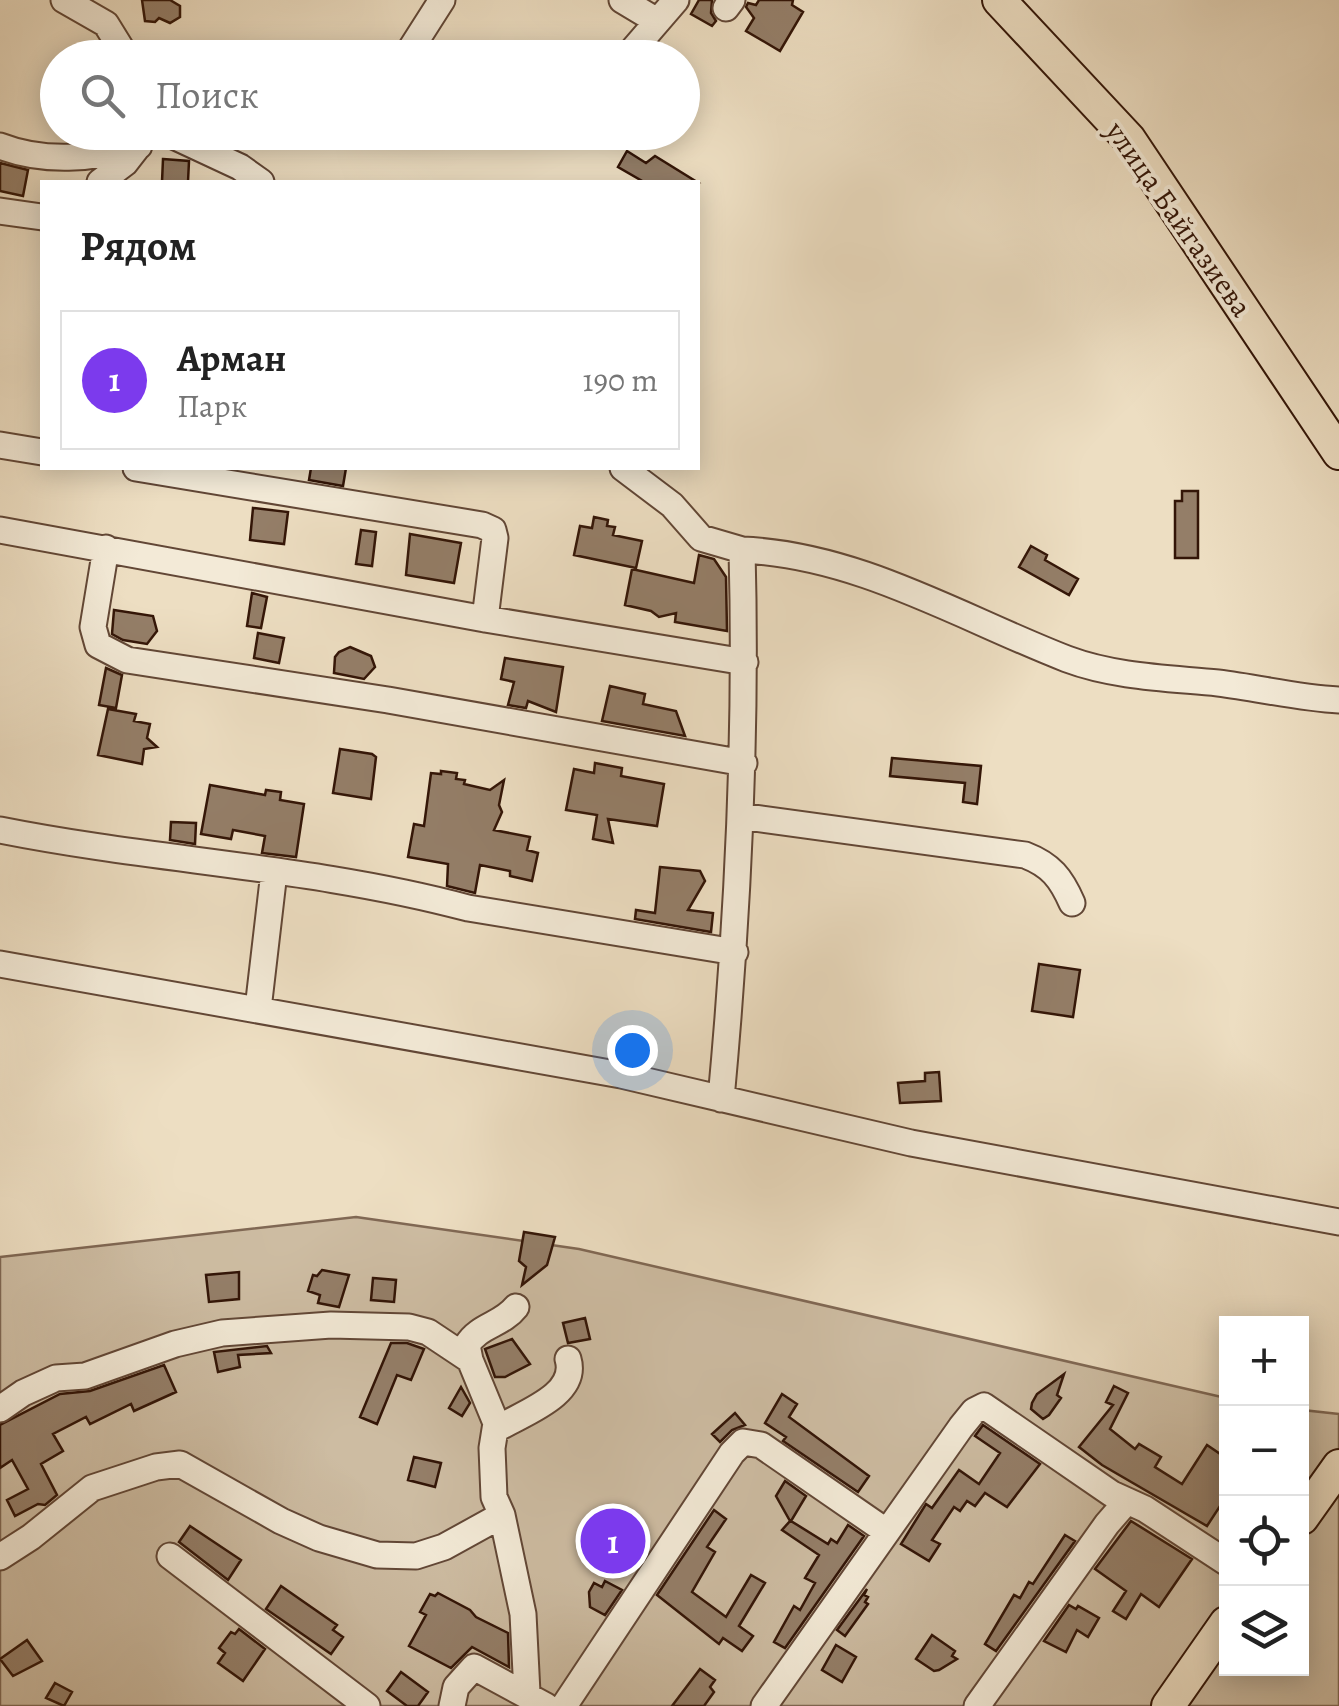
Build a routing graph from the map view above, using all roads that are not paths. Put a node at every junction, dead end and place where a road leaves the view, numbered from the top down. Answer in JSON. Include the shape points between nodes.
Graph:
{"nodes":[{"id":1,"x":64,"y":0,"type":"edge"},
{"id":2,"x":442,"y":0,"type":"edge"},
{"id":3,"x":622,"y":0,"type":"edge"},
{"id":4,"x":676,"y":0,"type":"edge"},
{"id":5,"x":999,"y":0,"type":"edge"},
{"id":6,"x":657,"y":21,"type":"junction"},
{"id":7,"x":116,"y":40,"type":"edge"},
{"id":8,"x":416,"y":40,"type":"edge"},
{"id":9,"x":641,"y":40,"type":"edge"},
{"id":10,"x":0,"y":146,"type":"edge"},
{"id":11,"x":109,"y":150,"type":"edge"},
{"id":12,"x":135,"y":150,"type":"edge"},
{"id":13,"x":204,"y":150,"type":"edge"},
{"id":14,"x":103,"y":180,"type":"edge"},
{"id":15,"x":258,"y":180,"type":"edge"},
{"id":16,"x":0,"y":211,"type":"edge"},
{"id":17,"x":40,"y":216,"type":"edge"},
{"id":18,"x":0,"y":445,"type":"edge"},
{"id":19,"x":40,"y":452,"type":"edge"},
{"id":20,"x":1339,"y":453,"type":"edge"},
{"id":21,"x":148,"y":470,"type":"edge"},
{"id":22,"x":625,"y":470,"type":"edge"},
{"id":23,"x":0,"y":530,"type":"edge"},
{"id":24,"x":106,"y":548,"type":"junction"},
{"id":25,"x":742,"y":550,"type":"junction"},
{"id":26,"x":484,"y":619,"type":"junction"},
{"id":27,"x":745,"y":662,"type":"junction"},
{"id":28,"x":1339,"y":700,"type":"edge"},
{"id":29,"x":744,"y":763,"type":"junction"},
{"id":30,"x":740,"y":816,"type":"junction"},
{"id":31,"x":0,"y":830,"type":"edge"},
{"id":32,"x":274,"y":872,"type":"junction"},
{"id":33,"x":1072,"y":903,"type":"dead end"},
{"id":34,"x":735,"y":952,"type":"junction"},
{"id":35,"x":0,"y":964,"type":"edge"},
{"id":36,"x":258,"y":1010,"type":"junction"},
{"id":37,"x":721,"y":1099,"type":"junction"},
{"id":38,"x":1339,"y":1222,"type":"edge"},
{"id":39,"x":516,"y":1307,"type":"dead end"},
{"id":40,"x":470,"y":1360,"type":"junction"},
{"id":41,"x":568,"y":1360,"type":"dead end"},
{"id":42,"x":0,"y":1410,"type":"edge"},
{"id":43,"x":495,"y":1430,"type":"junction"},
{"id":44,"x":1337,"y":1472,"type":"edge"},
{"id":45,"x":1127,"y":1502,"type":"junction"},
{"id":46,"x":1309,"y":1509,"type":"edge"},
{"id":47,"x":502,"y":1515,"type":"junction"},
{"id":48,"x":887,"y":1532,"type":"junction"},
{"id":49,"x":170,"y":1556,"type":"dead end"},
{"id":50,"x":0,"y":1557,"type":"edge"},
{"id":51,"x":1219,"y":1558,"type":"edge"},
{"id":52,"x":1219,"y":1634,"type":"edge"},
{"id":53,"x":536,"y":1700,"type":"edge"},
{"id":54,"x":367,"y":1706,"type":"edge"},
{"id":55,"x":452,"y":1706,"type":"edge"},
{"id":56,"x":564,"y":1706,"type":"edge"},
{"id":57,"x":764,"y":1706,"type":"edge"},
{"id":58,"x":978,"y":1706,"type":"edge"},
{"id":59,"x":1168,"y":1706,"type":"edge"}],
"edges":[{"from":1,"to":7,"type":"street","via":[[106,24]]},
{"from":2,"to":8,"type":"street"},
{"from":3,"to":6,"type":"street"},
{"from":4,"to":6,"type":"street"},
{"from":5,"to":20,"type":"main road","name":"улица Байгазиева","via":[[1128,139]]},
{"from":6,"to":9,"type":"street"},
{"from":10,"to":11,"type":"street","via":[[47,157]]},
{"from":12,"to":14,"type":"street"},
{"from":13,"to":15,"type":"street"},
{"from":16,"to":17,"type":"street"},
{"from":18,"to":19,"type":"street"},
{"from":21,"to":26,"type":"street","via":[[482,525],[496,538]]},
{"from":22,"to":25,"type":"street","via":[[701,538]]},
{"from":23,"to":24,"type":"street"},
{"from":24,"to":26,"type":"street"},
{"from":24,"to":29,"type":"street","via":[[93,627],[98,646],[127,660]]},
{"from":25,"to":27,"type":"street"},
{"from":25,"to":28,"type":"street","via":[[786,552],[895,585],[1069,660],[1126,674]]},
{"from":26,"to":27,"type":"street"},
{"from":27,"to":29,"type":"street"},
{"from":29,"to":30,"type":"street"},
{"from":30,"to":33,"type":"street","via":[[1025,856],[1046,863]]},
{"from":30,"to":34,"type":"street"},
{"from":31,"to":32,"type":"street"},
{"from":32,"to":34,"type":"street"},
{"from":32,"to":36,"type":"street"},
{"from":34,"to":37,"type":"street"},
{"from":35,"to":36,"type":"street"},
{"from":36,"to":37,"type":"street","via":[[621,1074]]},
{"from":37,"to":38,"type":"street","via":[[910,1143]]},
{"from":39,"to":40,"type":"street","via":[[474,1333],[467,1345]]},
{"from":40,"to":42,"type":"street","via":[[409,1327],[299,1325],[222,1333],[85,1376],[56,1378]]},
{"from":40,"to":43,"type":"street"},
{"from":41,"to":43,"type":"street","via":[[567,1384]]},
{"from":43,"to":47,"type":"street","via":[[494,1497]]},
{"from":44,"to":46,"type":"main road"},
{"from":45,"to":48,"type":"street","via":[[984,1406],[961,1426]]},
{"from":45,"to":51,"type":"street"},
{"from":45,"to":58,"type":"street"},
{"from":47,"to":50,"type":"street","via":[[416,1556],[376,1555],[281,1521],[180,1464],[92,1488]]},
{"from":47,"to":53,"type":"street"},
{"from":48,"to":56,"type":"street","via":[[761,1446],[743,1442]]},
{"from":48,"to":57,"type":"street"},
{"from":49,"to":54,"type":"street"},
{"from":52,"to":59,"type":"main road"},
{"from":53,"to":55,"type":"street","via":[[474,1667],[456,1687]]}]}
